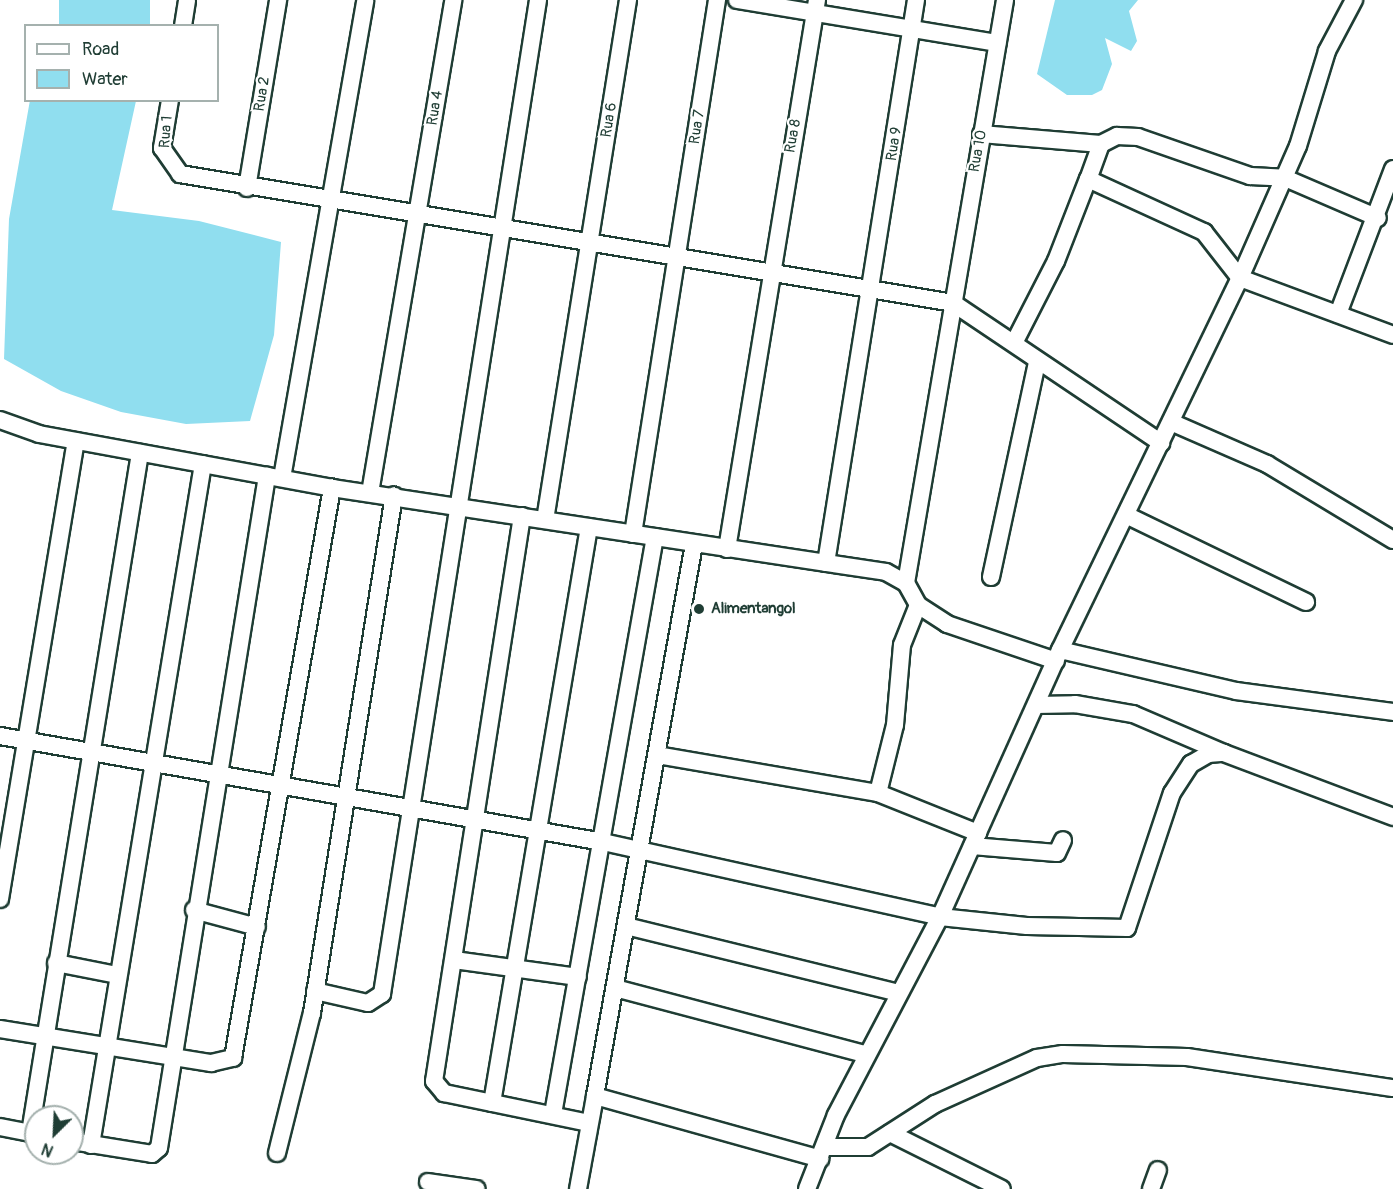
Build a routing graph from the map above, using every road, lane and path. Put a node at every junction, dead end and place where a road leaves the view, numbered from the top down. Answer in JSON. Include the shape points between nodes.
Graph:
{"nodes":[{"id":1,"x":187,"y":0,"type":"edge"},
{"id":2,"x":278,"y":0,"type":"edge"},
{"id":3,"x":365,"y":0,"type":"edge"},
{"id":4,"x":453,"y":0,"type":"edge"},
{"id":5,"x":538,"y":0,"type":"edge"},
{"id":6,"x":628,"y":0,"type":"edge"},
{"id":7,"x":717,"y":0,"type":"edge"},
{"id":8,"x":737,"y":0,"type":"edge"},
{"id":9,"x":916,"y":0,"type":"edge"},
{"id":10,"x":1005,"y":0,"type":"edge"},
{"id":11,"x":1354,"y":0,"type":"edge"},
{"id":12,"x":815,"y":8,"type":"edge"},
{"id":13,"x":183,"y":24,"type":"edge"},
{"id":14,"x":911,"y":31,"type":"junction"},
{"id":15,"x":997,"y":43,"type":"junction"},
{"id":16,"x":170,"y":102,"type":"edge"},
{"id":17,"x":981,"y":134,"type":"junction"},
{"id":18,"x":1101,"y":144,"type":"junction"},
{"id":19,"x":1393,"y":168,"type":"edge"},
{"id":20,"x":1088,"y":178,"type":"junction"},
{"id":21,"x":1285,"y":178,"type":"junction"},
{"id":22,"x":247,"y":188,"type":"junction"},
{"id":23,"x":332,"y":201,"type":"junction"},
{"id":24,"x":418,"y":216,"type":"junction"},
{"id":25,"x":1378,"y":218,"type":"junction"},
{"id":26,"x":501,"y":228,"type":"junction"},
{"id":27,"x":589,"y":240,"type":"junction"},
{"id":28,"x":676,"y":254,"type":"junction"},
{"id":29,"x":770,"y":272,"type":"junction"},
{"id":30,"x":1239,"y":278,"type":"junction"},
{"id":31,"x":871,"y":288,"type":"junction"},
{"id":32,"x":953,"y":303,"type":"junction"},
{"id":33,"x":1338,"y":314,"type":"junction"},
{"id":34,"x":1393,"y":335,"type":"edge"},
{"id":35,"x":1014,"y":343,"type":"junction"},
{"id":36,"x":1037,"y":362,"type":"junction"},
{"id":37,"x":0,"y":420,"type":"edge"},
{"id":38,"x":1171,"y":422,"type":"junction"},
{"id":39,"x":76,"y":441,"type":"junction"},
{"id":40,"x":1161,"y":443,"type":"junction"},
{"id":41,"x":140,"y":453,"type":"junction"},
{"id":42,"x":203,"y":464,"type":"junction"},
{"id":43,"x":275,"y":477,"type":"junction"},
{"id":44,"x":332,"y":488,"type":"junction"},
{"id":45,"x":370,"y":493,"type":"junction"},
{"id":46,"x":394,"y":495,"type":"junction"},
{"id":47,"x":459,"y":507,"type":"junction"},
{"id":48,"x":1126,"y":515,"type":"junction"},
{"id":49,"x":522,"y":516,"type":"junction"},
{"id":50,"x":545,"y":520,"type":"junction"},
{"id":51,"x":589,"y":527,"type":"junction"},
{"id":52,"x":633,"y":534,"type":"junction"},
{"id":53,"x":655,"y":537,"type":"junction"},
{"id":54,"x":1393,"y":540,"type":"edge"},
{"id":55,"x":694,"y":543,"type":"junction"},
{"id":56,"x":727,"y":549,"type":"junction"},
{"id":57,"x":826,"y":563,"type":"junction"},
{"id":58,"x":991,"y":577,"type":"dead end"},
{"id":59,"x":906,"y":583,"type":"junction"},
{"id":60,"x":1306,"y":602,"type":"dead end"},
{"id":61,"x":918,"y":605,"type":"junction"},
{"id":62,"x":1058,"y":655,"type":"junction"},
{"id":63,"x":1036,"y":705,"type":"junction"},
{"id":64,"x":1393,"y":712,"type":"edge"},
{"id":65,"x":0,"y":736,"type":"edge"},
{"id":66,"x":26,"y":741,"type":"junction"},
{"id":67,"x":92,"y":752,"type":"junction"},
{"id":68,"x":1224,"y":753,"type":"junction"},
{"id":69,"x":657,"y":755,"type":"junction"},
{"id":70,"x":152,"y":764,"type":"junction"},
{"id":71,"x":216,"y":777,"type":"junction"},
{"id":72,"x":279,"y":787,"type":"junction"},
{"id":73,"x":878,"y":793,"type":"junction"},
{"id":74,"x":345,"y":799,"type":"junction"},
{"id":75,"x":413,"y":811,"type":"junction"},
{"id":76,"x":1393,"y":817,"type":"edge"},
{"id":77,"x":473,"y":820,"type":"junction"},
{"id":78,"x":539,"y":832,"type":"junction"},
{"id":79,"x":975,"y":840,"type":"junction"},
{"id":80,"x":1063,"y":840,"type":"dead end"},
{"id":81,"x":603,"y":842,"type":"junction"},
{"id":82,"x":639,"y":850,"type":"junction"},
{"id":83,"x":0,"y":898,"type":"edge"},
{"id":84,"x":194,"y":910,"type":"junction"},
{"id":85,"x":940,"y":917,"type":"junction"},
{"id":86,"x":626,"y":926,"type":"junction"},
{"id":87,"x":257,"y":927,"type":"junction"},
{"id":88,"x":454,"y":960,"type":"junction"},
{"id":89,"x":56,"y":963,"type":"junction"},
{"id":90,"x":515,"y":970,"type":"junction"},
{"id":91,"x":117,"y":975,"type":"junction"},
{"id":92,"x":578,"y":977,"type":"junction"},
{"id":93,"x":615,"y":988,"type":"junction"},
{"id":94,"x":315,"y":991,"type":"junction"},
{"id":95,"x":899,"y":993,"type":"junction"},
{"id":96,"x":0,"y":1029,"type":"edge"},
{"id":97,"x":43,"y":1036,"type":"junction"},
{"id":98,"x":107,"y":1045,"type":"junction"},
{"id":99,"x":866,"y":1054,"type":"junction"},
{"id":100,"x":172,"y":1058,"type":"junction"},
{"id":101,"x":1393,"y":1088,"type":"edge"},
{"id":102,"x":595,"y":1096,"type":"junction"},
{"id":103,"x":492,"y":1103,"type":"junction"},
{"id":104,"x":36,"y":1105,"type":"edge"},
{"id":105,"x":553,"y":1114,"type":"junction"},
{"id":106,"x":589,"y":1123,"type":"junction"},
{"id":107,"x":0,"y":1127,"type":"edge"},
{"id":108,"x":24,"y":1131,"type":"edge"},
{"id":109,"x":890,"y":1133,"type":"junction"},
{"id":110,"x":84,"y":1144,"type":"edge"},
{"id":111,"x":91,"y":1145,"type":"junction"},
{"id":112,"x":277,"y":1153,"type":"dead end"},
{"id":113,"x":822,"y":1153,"type":"junction"},
{"id":114,"x":1158,"y":1170,"type":"dead end"},
{"id":115,"x":428,"y":1182,"type":"dead end"},
{"id":116,"x":981,"y":1185,"type":"edge"},
{"id":117,"x":476,"y":1189,"type":"edge"},
{"id":118,"x":578,"y":1189,"type":"edge"},
{"id":119,"x":807,"y":1189,"type":"edge"},
{"id":120,"x":1002,"y":1189,"type":"edge"},
{"id":121,"x":1151,"y":1189,"type":"edge"}],
"edges":[{"from":1,"to":13,"type":"street"},
{"from":2,"to":22,"type":"street","name":"Rua 2"},
{"from":3,"to":23,"type":"street"},
{"from":4,"to":24,"type":"street","name":"Rua 4"},
{"from":5,"to":26,"type":"street"},
{"from":6,"to":27,"type":"street","name":"Rua 6"},
{"from":7,"to":28,"type":"street","name":"Rua 7"},
{"from":8,"to":12,"type":"street"},
{"from":9,"to":14,"type":"street","name":"Rua 9"},
{"from":10,"to":15,"type":"street","name":"Rua 10"},
{"from":11,"to":21,"type":"street","via":[[1327,51]]},
{"from":12,"to":14,"type":"street"},
{"from":12,"to":29,"type":"street","name":"Rua 8"},
{"from":14,"to":15,"type":"street"},
{"from":14,"to":31,"type":"street","name":"Rua 9"},
{"from":15,"to":17,"type":"street","name":"Rua 10"},
{"from":16,"to":22,"type":"street","name":"Rua 1","via":[[162,148],[167,163],[180,174]]},
{"from":17,"to":18,"type":"street"},
{"from":17,"to":32,"type":"street","name":"Rua 10"},
{"from":18,"to":20,"type":"street"},
{"from":18,"to":21,"type":"street","via":[[1117,136],[1138,137],[1250,176]]},
{"from":19,"to":25,"type":"street"},
{"from":20,"to":30,"type":"street","via":[[1204,232]]},
{"from":20,"to":35,"type":"street","via":[[1056,261]]},
{"from":21,"to":25,"type":"street"},
{"from":21,"to":30,"type":"street"},
{"from":22,"to":23,"type":"street"},
{"from":23,"to":24,"type":"street"},
{"from":23,"to":43,"type":"street"},
{"from":24,"to":26,"type":"street"},
{"from":24,"to":45,"type":"street","name":"Rua 4"},
{"from":25,"to":33,"type":"street"},
{"from":26,"to":27,"type":"street"},
{"from":26,"to":47,"type":"street"},
{"from":27,"to":28,"type":"street"},
{"from":27,"to":50,"type":"street","name":"Rua 6"},
{"from":28,"to":29,"type":"street"},
{"from":28,"to":52,"type":"street","name":"Rua 7"},
{"from":29,"to":31,"type":"street"},
{"from":29,"to":56,"type":"street","name":"Rua 8"},
{"from":30,"to":33,"type":"street"},
{"from":30,"to":38,"type":"street"},
{"from":31,"to":32,"type":"street"},
{"from":31,"to":57,"type":"street","name":"Rua 9"},
{"from":32,"to":35,"type":"street"},
{"from":32,"to":59,"type":"street","name":"Rua 10"},
{"from":33,"to":34,"type":"street"},
{"from":35,"to":36,"type":"street"},
{"from":36,"to":40,"type":"street"},
{"from":36,"to":58,"type":"street"},
{"from":37,"to":39,"type":"street"},
{"from":38,"to":40,"type":"street"},
{"from":38,"to":54,"type":"street","via":[[1267,464]]},
{"from":39,"to":41,"type":"street"},
{"from":39,"to":66,"type":"street"},
{"from":40,"to":48,"type":"street"},
{"from":41,"to":42,"type":"street"},
{"from":41,"to":67,"type":"street"},
{"from":42,"to":43,"type":"street"},
{"from":42,"to":70,"type":"street"},
{"from":43,"to":44,"type":"street"},
{"from":43,"to":71,"type":"street"},
{"from":44,"to":45,"type":"street"},
{"from":44,"to":72,"type":"street"},
{"from":45,"to":46,"type":"street"},
{"from":46,"to":47,"type":"street"},
{"from":46,"to":74,"type":"street"},
{"from":47,"to":49,"type":"street"},
{"from":47,"to":75,"type":"street"},
{"from":48,"to":60,"type":"street"},
{"from":48,"to":62,"type":"street"},
{"from":49,"to":50,"type":"street"},
{"from":49,"to":77,"type":"street"},
{"from":50,"to":51,"type":"street"},
{"from":51,"to":52,"type":"street"},
{"from":51,"to":78,"type":"street"},
{"from":52,"to":53,"type":"street"},
{"from":53,"to":55,"type":"street"},
{"from":53,"to":81,"type":"street"},
{"from":55,"to":56,"type":"street"},
{"from":55,"to":69,"type":"street"},
{"from":56,"to":57,"type":"street"},
{"from":57,"to":59,"type":"street","via":[[886,572]]},
{"from":59,"to":61,"type":"street"},
{"from":61,"to":62,"type":"street","via":[[965,632]]},
{"from":61,"to":73,"type":"street","via":[[897,666],[895,726]]},
{"from":62,"to":63,"type":"street"},
{"from":62,"to":64,"type":"street","via":[[1236,692]]},
{"from":63,"to":68,"type":"street","via":[[1075,704],[1133,714]]},
{"from":63,"to":79,"type":"street"},
{"from":65,"to":66,"type":"street"},
{"from":66,"to":67,"type":"street"},
{"from":66,"to":83,"type":"street"},
{"from":67,"to":70,"type":"street"},
{"from":67,"to":89,"type":"street"},
{"from":68,"to":76,"type":"street"},
{"from":68,"to":85,"type":"street","via":[[1191,764],[1172,793],[1127,928]]},
{"from":69,"to":73,"type":"street"},
{"from":69,"to":82,"type":"street"},
{"from":70,"to":71,"type":"street"},
{"from":70,"to":91,"type":"street"},
{"from":71,"to":72,"type":"street"},
{"from":71,"to":84,"type":"street"},
{"from":72,"to":74,"type":"street"},
{"from":72,"to":87,"type":"street"},
{"from":73,"to":79,"type":"street"},
{"from":74,"to":75,"type":"street"},
{"from":74,"to":94,"type":"street"},
{"from":75,"to":77,"type":"street"},
{"from":75,"to":94,"type":"street","via":[[382,994],[368,1003]]},
{"from":77,"to":78,"type":"street"},
{"from":77,"to":88,"type":"street"},
{"from":78,"to":81,"type":"street"},
{"from":78,"to":90,"type":"street"},
{"from":79,"to":80,"type":"street","via":[[1058,853]]},
{"from":79,"to":85,"type":"street"},
{"from":81,"to":82,"type":"street"},
{"from":81,"to":92,"type":"street"},
{"from":82,"to":85,"type":"street"},
{"from":82,"to":86,"type":"street"},
{"from":84,"to":87,"type":"street"},
{"from":84,"to":100,"type":"street"},
{"from":85,"to":95,"type":"street"},
{"from":86,"to":93,"type":"street"},
{"from":86,"to":95,"type":"street"},
{"from":87,"to":100,"type":"street","via":[[233,1058],[211,1063]]},
{"from":88,"to":90,"type":"street"},
{"from":88,"to":103,"type":"street","via":[[434,1081],[444,1093]]},
{"from":89,"to":91,"type":"street"},
{"from":89,"to":97,"type":"street"},
{"from":90,"to":92,"type":"street"},
{"from":90,"to":103,"type":"street"},
{"from":91,"to":98,"type":"street"},
{"from":92,"to":105,"type":"street"},
{"from":93,"to":99,"type":"street"},
{"from":93,"to":102,"type":"street"},
{"from":94,"to":112,"type":"street"},
{"from":95,"to":99,"type":"street"},
{"from":96,"to":97,"type":"street"},
{"from":97,"to":98,"type":"street"},
{"from":97,"to":104,"type":"street"},
{"from":98,"to":100,"type":"street"},
{"from":98,"to":111,"type":"street"},
{"from":99,"to":113,"type":"street"},
{"from":100,"to":111,"type":"street","via":[[156,1152]]},
{"from":101,"to":109,"type":"street","via":[[1187,1057],[1063,1054],[1016,1066],[935,1104]]},
{"from":102,"to":106,"type":"street"},
{"from":102,"to":113,"type":"street"},
{"from":103,"to":105,"type":"street"},
{"from":105,"to":106,"type":"street"},
{"from":106,"to":118,"type":"street"},
{"from":107,"to":108,"type":"street"},
{"from":109,"to":113,"type":"street","via":[[868,1147]]},
{"from":109,"to":116,"type":"street"},
{"from":110,"to":111,"type":"street"},
{"from":113,"to":119,"type":"street"},
{"from":114,"to":121,"type":"street"},
{"from":115,"to":117,"type":"street"},
{"from":116,"to":120,"type":"street"}]}
